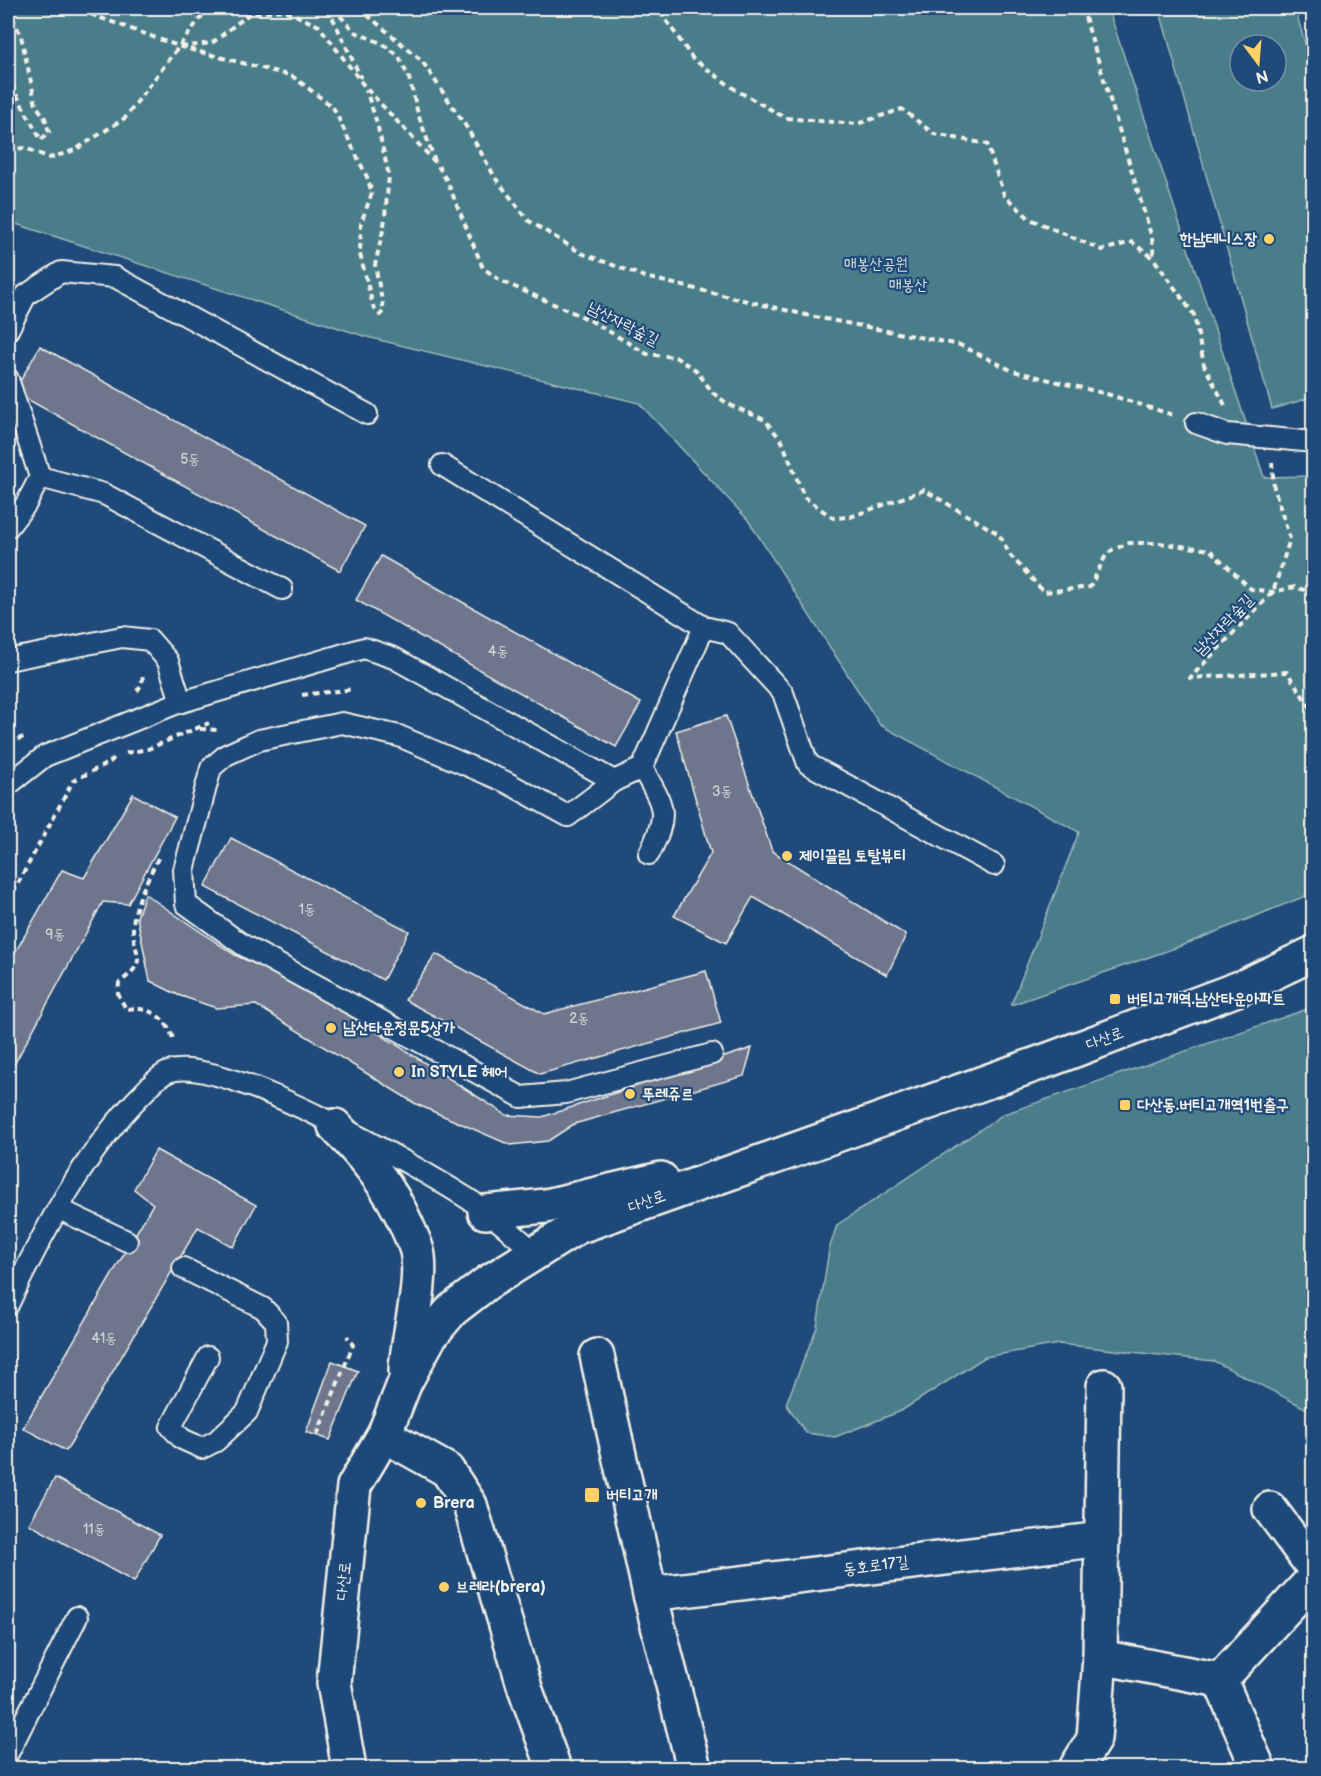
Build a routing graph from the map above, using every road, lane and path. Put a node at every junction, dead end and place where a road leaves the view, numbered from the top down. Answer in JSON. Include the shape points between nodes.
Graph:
{"nodes":[{"id":1,"x":8,"y":8,"type":"edge"},
{"id":2,"x":60,"y":8,"type":"edge"},
{"id":3,"x":208,"y":8,"type":"edge"},
{"id":4,"x":328,"y":8,"type":"edge"},
{"id":5,"x":333,"y":8,"type":"edge"},
{"id":6,"x":359,"y":8,"type":"edge"},
{"id":7,"x":651,"y":8,"type":"edge"},
{"id":8,"x":1085,"y":17,"type":"dead end"},
{"id":9,"x":181,"y":46,"type":"junction"},
{"id":10,"x":8,"y":70,"type":"edge"},
{"id":11,"x":365,"y":87,"type":"junction"},
{"id":12,"x":8,"y":149,"type":"edge"},
{"id":13,"x":437,"y":164,"type":"junction"},
{"id":14,"x":8,"y":330,"type":"edge"},
{"id":15,"x":8,"y":379,"type":"edge"},
{"id":16,"x":367,"y":414,"type":"dead end"},
{"id":17,"x":1196,"y":423,"type":"joint"},
{"id":18,"x":1314,"y":442,"type":"edge"},
{"id":19,"x":442,"y":465,"type":"dead end"},
{"id":20,"x":40,"y":477,"type":"junction"},
{"id":21,"x":8,"y":527,"type":"edge"},
{"id":22,"x":282,"y":589,"type":"dead end"},
{"id":23,"x":1273,"y":592,"type":"junction"},
{"id":24,"x":1314,"y":593,"type":"edge"},
{"id":25,"x":8,"y":623,"type":"edge"},
{"id":26,"x":704,"y":627,"type":"junction"},
{"id":27,"x":8,"y":634,"type":"edge"},
{"id":28,"x":8,"y":660,"type":"edge"},
{"id":29,"x":140,"y":667,"type":"dead end"},
{"id":30,"x":354,"y":689,"type":"dead end"},
{"id":31,"x":134,"y":695,"type":"dead end"},
{"id":32,"x":294,"y":696,"type":"dead end"},
{"id":33,"x":182,"y":702,"type":"junction"},
{"id":34,"x":1314,"y":713,"type":"edge"},
{"id":35,"x":215,"y":719,"type":"dead end"},
{"id":36,"x":36,"y":733,"type":"dead end"},
{"id":37,"x":8,"y":743,"type":"edge"},
{"id":38,"x":642,"y":768,"type":"junction"},
{"id":39,"x":614,"y":781,"type":"junction"},
{"id":40,"x":8,"y":785,"type":"edge"},
{"id":41,"x":649,"y":854,"type":"dead end"},
{"id":42,"x":994,"y":865,"type":"dead end"},
{"id":43,"x":144,"y":887,"type":"dead end"},
{"id":44,"x":8,"y":902,"type":"edge"},
{"id":45,"x":1314,"y":954,"type":"edge"},
{"id":46,"x":173,"y":1039,"type":"dead end"},
{"id":47,"x":712,"y":1054,"type":"dead end"},
{"id":48,"x":335,"y":1126,"type":"junction"},
{"id":49,"x":746,"y":1167,"type":"junction"},
{"id":50,"x":59,"y":1209,"type":"junction"},
{"id":51,"x":485,"y":1212,"type":"junction"},
{"id":52,"x":127,"y":1241,"type":"dead end"},
{"id":53,"x":536,"y":1253,"type":"junction"},
{"id":54,"x":183,"y":1268,"type":"dead end"},
{"id":55,"x":8,"y":1305,"type":"edge"},
{"id":56,"x":347,"y":1336,"type":"dead end"},
{"id":57,"x":597,"y":1356,"type":"dead end"},
{"id":58,"x":208,"y":1357,"type":"dead end"},
{"id":59,"x":405,"y":1382,"type":"junction"},
{"id":60,"x":1104,"y":1386,"type":"dead end"},
{"id":61,"x":384,"y":1435,"type":"junction"},
{"id":62,"x":317,"y":1436,"type":"dead end"},
{"id":63,"x":1270,"y":1509,"type":"dead end"},
{"id":64,"x":1102,"y":1539,"type":"junction"},
{"id":65,"x":1314,"y":1568,"type":"edge"},
{"id":66,"x":1314,"y":1578,"type":"edge"},
{"id":67,"x":650,"y":1594,"type":"junction"},
{"id":68,"x":77,"y":1617,"type":"dead end"},
{"id":69,"x":1100,"y":1658,"type":"junction"},
{"id":70,"x":1220,"y":1680,"type":"junction"},
{"id":71,"x":8,"y":1753,"type":"edge"},
{"id":72,"x":349,"y":1768,"type":"edge"},
{"id":73,"x":554,"y":1768,"type":"edge"},
{"id":74,"x":694,"y":1768,"type":"edge"},
{"id":75,"x":1076,"y":1768,"type":"edge"},
{"id":76,"x":1258,"y":1768,"type":"edge"}],
"edges":[{"from":1,"to":10,"type":"path","via":[[21,36],[36,105],[49,132],[41,141]]},
{"from":2,"to":9,"type":"path","name":"남산자락숲길","via":[[80,10]]},
{"from":3,"to":9,"type":"path"},
{"from":4,"to":11,"type":"path"},
{"from":5,"to":13,"type":"path","via":[[355,32],[398,55]]},
{"from":6,"to":17,"type":"path","via":[[422,62],[496,179],[529,221],[581,253],[645,277],[815,317],[960,345],[1013,371],[1107,394]]},
{"from":7,"to":8,"type":"path","via":[[661,14],[693,59],[736,90],[786,118],[857,124],[902,108],[934,134],[987,144],[1004,195],[1030,219],[1102,250],[1132,242],[1154,259],[1152,238]]},
{"from":9,"to":11,"type":"path","name":"남산자락숲길","via":[[212,43],[249,14],[284,10],[320,26]]},
{"from":9,"to":11,"type":"path","name":"남산자락숲길","via":[[292,76],[333,107],[372,194],[361,223],[360,254],[373,306],[380,315],[384,311],[375,265],[384,226],[388,176],[378,123]]},
{"from":9,"to":12,"type":"path","via":[[125,118],[81,147],[50,158],[25,148]]},
{"from":11,"to":13,"type":"path","name":"남산자락숲길"},
{"from":13,"to":23,"type":"path","name":"남산자락숲길","via":[[483,268],[501,281],[588,320],[647,354],[675,357],[696,370],[713,393],[728,404],[765,420],[782,441],[804,497],[833,518],[850,517],[924,490],[999,534],[1010,555],[1044,592],[1090,587],[1105,557],[1129,543],[1210,550],[1251,589]]},
{"from":14,"to":16,"type":"lane","via":[[26,295],[61,272],[115,277]]},
{"from":15,"to":20,"type":"lane"},
{"from":17,"to":18,"type":"lane","via":[[1227,434]]},
{"from":19,"to":26,"type":"lane"},
{"from":20,"to":21,"type":"lane"},
{"from":20,"to":22,"type":"lane","via":[[104,494]]},
{"from":23,"to":24,"type":"path","via":[[1295,586]]},
{"from":23,"to":34,"type":"path","name":"남산자락숲길","via":[[1190,678],[1287,672]]},
{"from":25,"to":27,"type":"path","via":[[12,632]]},
{"from":26,"to":38,"type":"lane"},
{"from":26,"to":42,"type":"lane","via":[[729,633],[783,693],[808,764]]},
{"from":28,"to":33,"type":"lane","via":[[122,637],[150,640],[168,661]]},
{"from":29,"to":31,"type":"path","via":[[144,673],[142,684]]},
{"from":30,"to":32,"type":"path"},
{"from":33,"to":39,"type":"lane","via":[[364,648],[394,658]]},
{"from":33,"to":40,"type":"lane","via":[[45,756]]},
{"from":35,"to":44,"type":"path","via":[[148,749],[117,755],[73,781]]},
{"from":36,"to":37,"type":"path"},
{"from":38,"to":39,"type":"lane"},
{"from":38,"to":41,"type":"lane","via":[[662,803],[663,828]]},
{"from":39,"to":47,"type":"lane","via":[[568,816],[506,782],[399,736],[342,723],[259,740],[226,755],[211,768],[184,870],[186,904],[243,945],[521,1097],[566,1094]]},
{"from":43,"to":46,"type":"path","via":[[133,926],[139,959],[134,972],[119,983],[118,994],[126,1009],[138,1007],[169,1023]]},
{"from":45,"to":49,"type":"street","name":"다산로","via":[[1245,986],[1051,1059]]},
{"from":48,"to":50,"type":"lane","via":[[300,1106],[213,1073],[170,1071],[124,1111]]},
{"from":48,"to":51,"type":"lane"},
{"from":48,"to":59,"type":"street","via":[[370,1162],[396,1202],[415,1244],[417,1288]]},
{"from":49,"to":51,"type":"street","via":[[642,1182],[546,1206]]},
{"from":49,"to":53,"type":"street","name":"다산로","via":[[577,1227]]},
{"from":50,"to":52,"type":"lane"},
{"from":50,"to":55,"type":"lane"},
{"from":51,"to":53,"type":"lane"},
{"from":53,"to":59,"type":"street","name":"다산로","via":[[452,1310],[430,1336]]},
{"from":54,"to":58,"type":"lane","via":[[263,1308],[276,1322],[277,1341],[247,1412],[216,1441],[202,1448],[182,1439],[171,1427]]},
{"from":56,"to":62,"type":"path","via":[[353,1345]]},
{"from":57,"to":67,"type":"street"},
{"from":59,"to":61,"type":"street","name":"다산로"},
{"from":60,"to":64,"type":"street"},
{"from":61,"to":72,"type":"street","name":"다산로","via":[[354,1486],[344,1578],[334,1683]]},
{"from":61,"to":73,"type":"street","via":[[447,1470],[470,1505],[525,1688]]},
{"from":63,"to":65,"type":"street"},
{"from":64,"to":67,"type":"street","name":"동호로17길"},
{"from":64,"to":69,"type":"street"},
{"from":66,"to":70,"type":"street"},
{"from":67,"to":74,"type":"street"},
{"from":68,"to":71,"type":"lane"},
{"from":69,"to":70,"type":"street"},
{"from":69,"to":75,"type":"street","via":[[1095,1739]]},
{"from":70,"to":76,"type":"street"}]}
